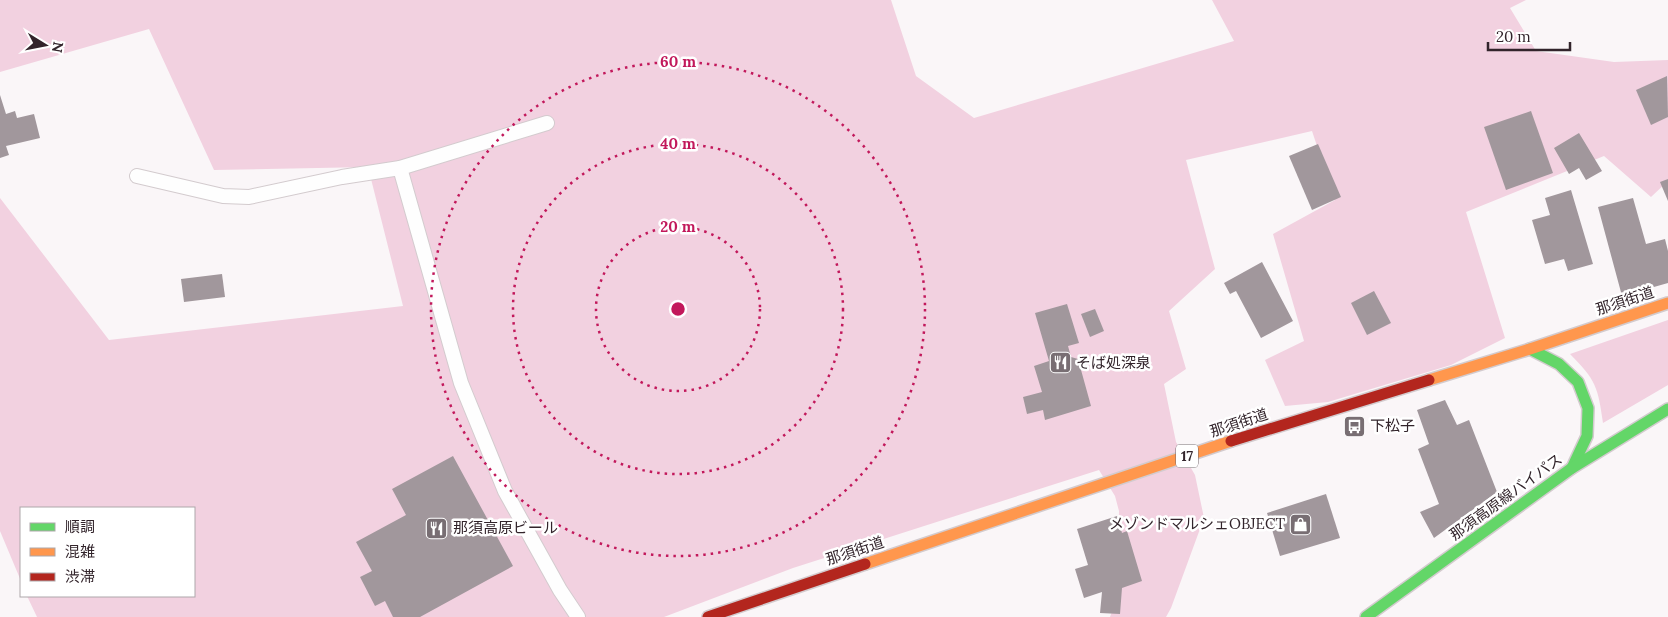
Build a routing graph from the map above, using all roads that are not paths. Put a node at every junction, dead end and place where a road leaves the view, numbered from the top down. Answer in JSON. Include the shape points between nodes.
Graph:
{"nodes":[{"id":1,"x":547,"y":123,"type":"dead end"},
{"id":2,"x":400,"y":168,"type":"junction"},
{"id":3,"x":137,"y":176,"type":"dead end"},
{"id":4,"x":1668,"y":304,"type":"edge"},
{"id":5,"x":1530,"y":349,"type":"junction"},
{"id":6,"x":1668,"y":409,"type":"edge"},
{"id":7,"x":1572,"y":468,"type":"junction"},
{"id":8,"x":578,"y":617,"type":"edge"},
{"id":9,"x":708,"y":617,"type":"edge"},
{"id":10,"x":1366,"y":617,"type":"edge"}],
"edges":[{"from":1,"to":2,"type":"lane"},
{"from":2,"to":3,"type":"lane","via":[[249,197],[223,196]]},
{"from":2,"to":8,"type":"lane","via":[[461,383],[505,491]]},
{"from":4,"to":5,"type":"main road","name":"那須街道","number":"17"},
{"from":5,"to":7,"type":"main road","via":[[1559,364],[1578,382],[1588,408],[1587,436]]},
{"from":5,"to":9,"type":"main road","name":"那須街道","number":"17","via":[[1252,434]]},
{"from":6,"to":7,"type":"main road","name":"那須高原線バイパス"},
{"from":7,"to":10,"type":"main road","name":"那須高原線バイパス"}]}
